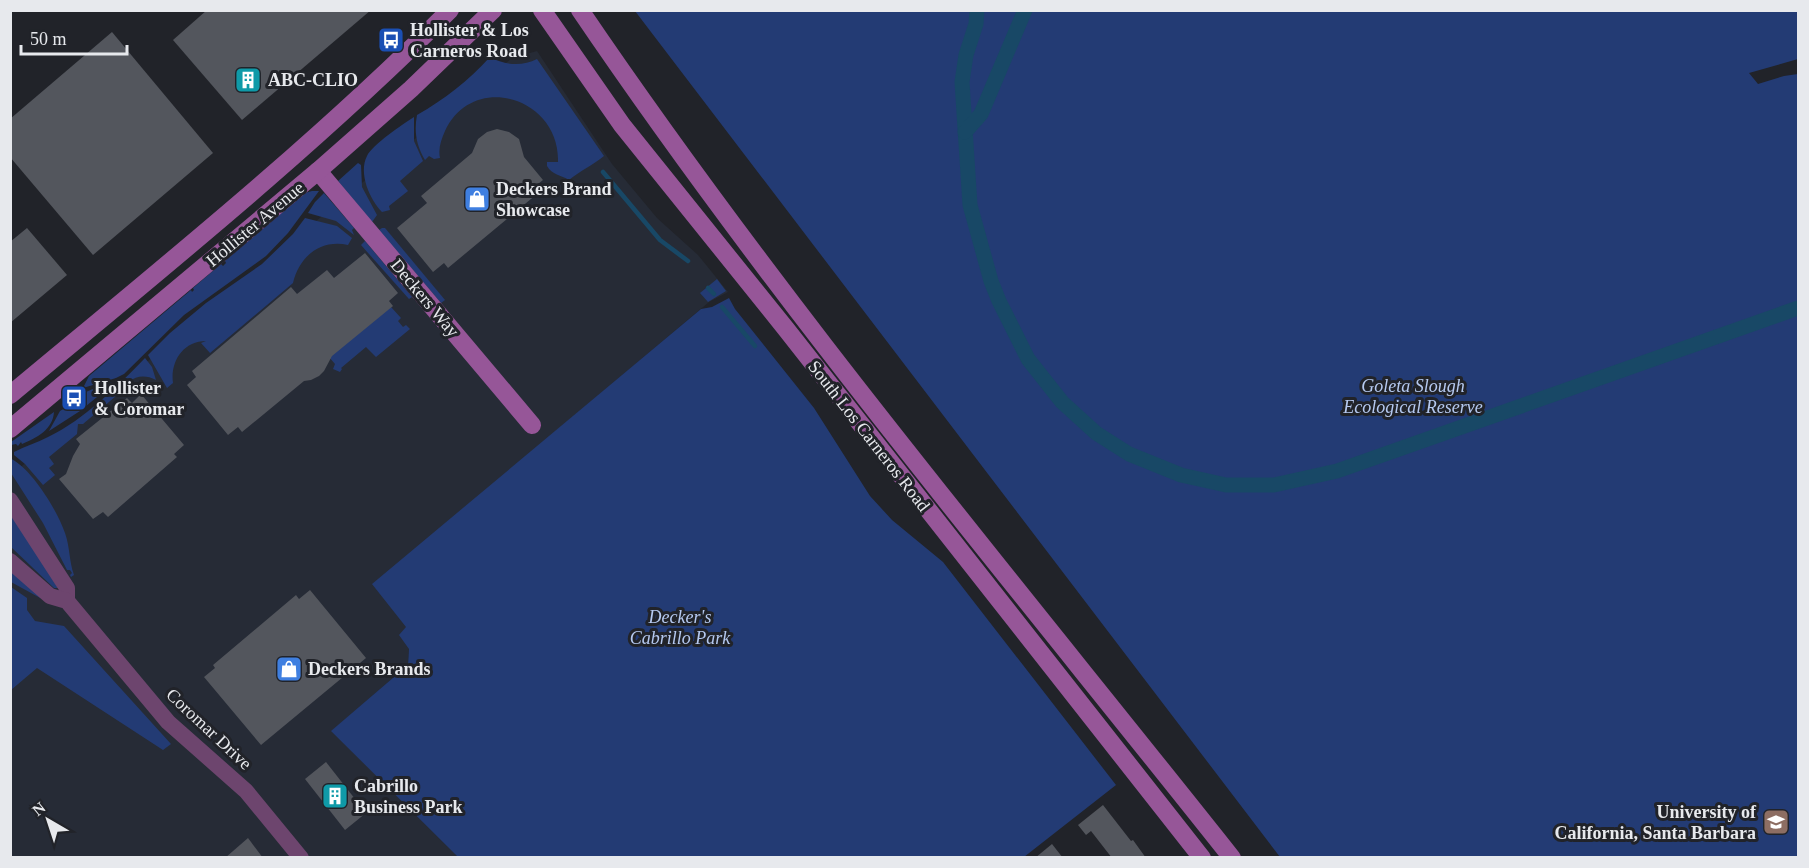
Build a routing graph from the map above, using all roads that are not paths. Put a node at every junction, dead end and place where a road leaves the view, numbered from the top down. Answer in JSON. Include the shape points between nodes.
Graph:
{"nodes":[{"id":1,"x":450,"y":10,"type":"edge"},
{"id":2,"x":493,"y":10,"type":"edge"},
{"id":3,"x":542,"y":10,"type":"edge"},
{"id":4,"x":580,"y":10,"type":"edge"},
{"id":5,"x":318,"y":171,"type":"junction"},
{"id":6,"x":10,"y":395,"type":"edge"},
{"id":7,"x":532,"y":424,"type":"dead end"},
{"id":8,"x":10,"y":429,"type":"edge"},
{"id":9,"x":10,"y":500,"type":"edge"},
{"id":10,"x":10,"y":561,"type":"edge"},
{"id":11,"x":66,"y":601,"type":"junction"},
{"id":12,"x":301,"y":858,"type":"edge"},
{"id":13,"x":1202,"y":858,"type":"edge"},
{"id":14,"x":1232,"y":858,"type":"edge"}],
"edges":[{"from":1,"to":6,"type":"main road","name":"Hollister Avenue","via":[[390,71],[284,165]]},
{"from":2,"to":5,"type":"main road","name":"Hollister Avenue"},
{"from":3,"to":13,"type":"main road","name":"South Los Carneros Road","via":[[622,125]]},
{"from":4,"to":14,"type":"main road","name":"South Los Carneros Road","via":[[792,305]]},
{"from":5,"to":7,"type":"main road","name":"Deckers Way"},
{"from":5,"to":8,"type":"main road","name":"Hollister Avenue"},
{"from":9,"to":11,"type":"street","name":"Coromar Drive","via":[[66,588]]},
{"from":10,"to":11,"type":"street","name":"Coromar Drive","via":[[50,596]]},
{"from":11,"to":12,"type":"street","name":"Coromar Drive","via":[[168,722],[246,791]]}]}
